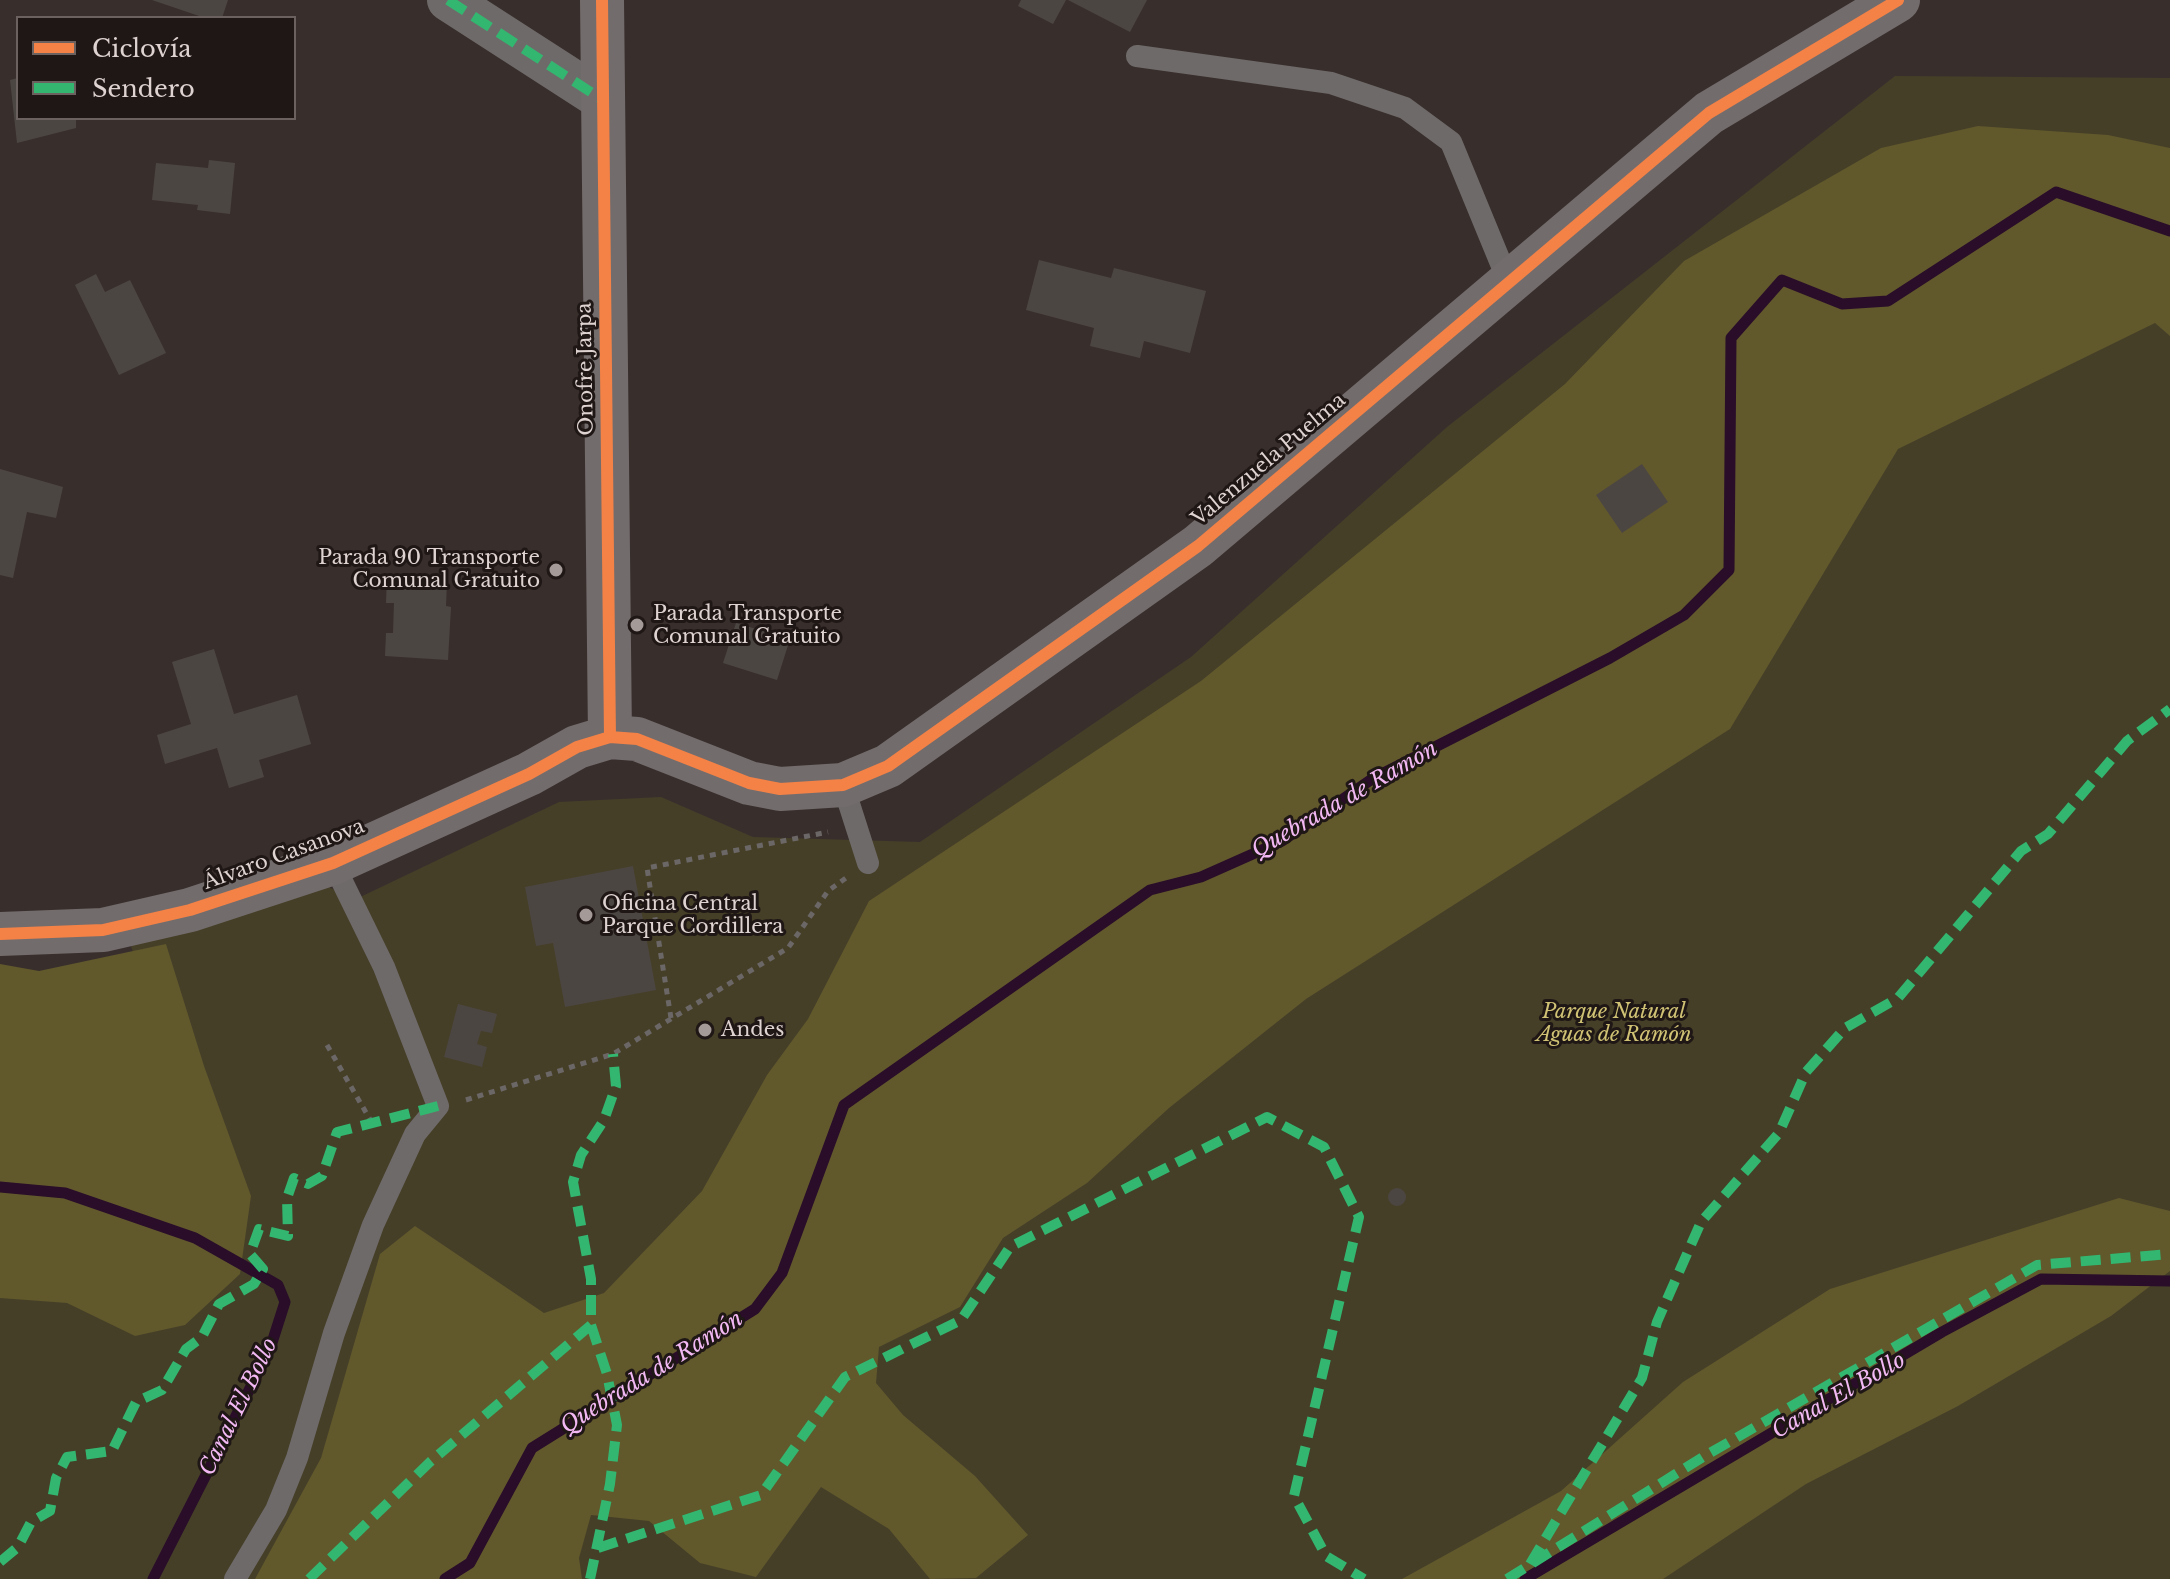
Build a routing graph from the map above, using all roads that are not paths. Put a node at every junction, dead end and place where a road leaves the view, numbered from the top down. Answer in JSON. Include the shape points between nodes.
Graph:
{"nodes":[{"id":1,"x":448,"y":0,"type":"edge"},
{"id":2,"x":602,"y":0,"type":"edge"},
{"id":3,"x":1898,"y":0,"type":"edge"},
{"id":4,"x":1137,"y":56,"type":"dead end"},
{"id":5,"x":603,"y":100,"type":"junction"},
{"id":6,"x":1509,"y":283,"type":"junction"},
{"id":7,"x":610,"y":737,"type":"junction"},
{"id":8,"x":843,"y":785,"type":"junction"},
{"id":9,"x":333,"y":863,"type":"junction"},
{"id":10,"x":868,"y":863,"type":"road end"},
{"id":11,"x":0,"y":934,"type":"edge"},
{"id":12,"x":235,"y":1579,"type":"edge"}],
"edges":[{"from":1,"to":5,"type":"street"},
{"from":2,"to":5,"type":"street","name":"Onofre Jarpa"},
{"from":3,"to":6,"type":"street","name":"Valenzuela Puelma","via":[[1709,113]]},
{"from":4,"to":6,"type":"lane","via":[[1331,83],[1405,108],[1451,142]]},
{"from":5,"to":7,"type":"street","name":"Onofre Jarpa"},
{"from":6,"to":8,"type":"street","name":"Valenzuela Puelma","via":[[1146,586],[888,766]]},
{"from":7,"to":8,"type":"street","name":"Valenzuela Puelma","via":[[637,739],[749,783],[780,789]]},
{"from":7,"to":9,"type":"street","name":"Álvaro Casanova","via":[[577,747]]},
{"from":8,"to":10,"type":"lane"},
{"from":9,"to":11,"type":"street","name":"Álvaro Casanova","via":[[147,922],[48,935]]},
{"from":9,"to":12,"type":"lane","via":[[384,967],[438,1106],[415,1134],[379,1213],[334,1333],[297,1458],[276,1510]]}]}
